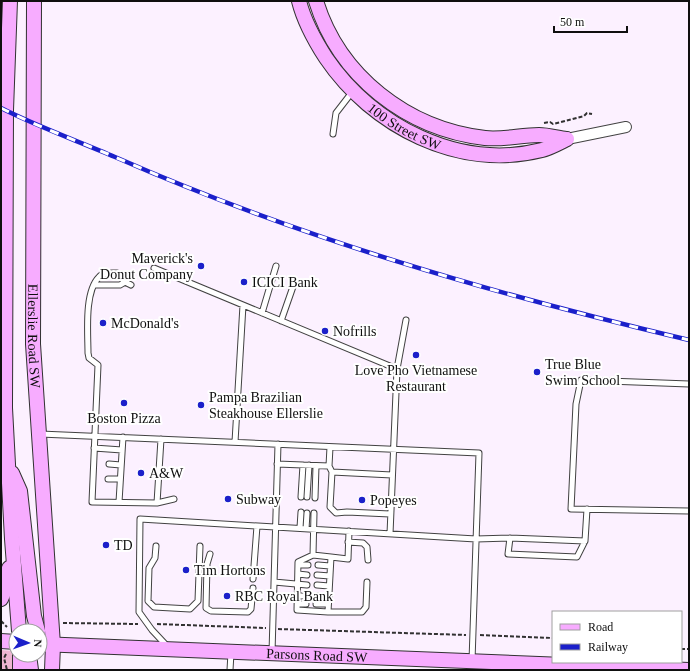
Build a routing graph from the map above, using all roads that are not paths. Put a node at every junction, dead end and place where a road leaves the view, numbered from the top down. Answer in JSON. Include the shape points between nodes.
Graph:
{"nodes":[{"id":1,"x":10,"y":1,"type":"edge"},
{"id":2,"x":34,"y":1,"type":"edge"},
{"id":3,"x":299,"y":1,"type":"edge"},
{"id":4,"x":316,"y":1,"type":"edge"},
{"id":5,"x":364,"y":81,"type":"junction"},
{"id":6,"x":352,"y":91,"type":"junction"},
{"id":7,"x":626,"y":127,"type":"dead end"},
{"id":8,"x":333,"y":134,"type":"dead end"},
{"id":9,"x":567,"y":139,"type":"junction"},
{"id":10,"x":276,"y":266,"type":"dead end"},
{"id":11,"x":154,"y":268,"type":"dead end"},
{"id":12,"x":296,"y":280,"type":"dead end"},
{"id":13,"x":124,"y":282,"type":"junction"},
{"id":14,"x":94,"y":285,"type":"junction"},
{"id":15,"x":131,"y":285,"type":"dead end"},
{"id":16,"x":243,"y":305,"type":"junction"},
{"id":17,"x":262,"y":313,"type":"junction"},
{"id":18,"x":406,"y":320,"type":"dead end"},
{"id":19,"x":281,"y":321,"type":"junction"},
{"id":20,"x":397,"y":369,"type":"junction"},
{"id":21,"x":689,"y":384,"type":"edge"},
{"id":22,"x":38,"y":434,"type":"junction"},
{"id":23,"x":95,"y":436,"type":"junction"},
{"id":24,"x":122,"y":437,"type":"junction"},
{"id":25,"x":161,"y":439,"type":"junction"},
{"id":26,"x":235,"y":442,"type":"junction"},
{"id":27,"x":278,"y":444,"type":"junction"},
{"id":28,"x":330,"y":447,"type":"junction"},
{"id":29,"x":94,"y":448,"type":"junction"},
{"id":30,"x":393,"y":449,"type":"junction"},
{"id":31,"x":122,"y":450,"type":"junction"},
{"id":32,"x":8,"y":464,"type":"junction"},
{"id":33,"x":109,"y":464,"type":"dead end"},
{"id":34,"x":277,"y":464,"type":"junction"},
{"id":35,"x":121,"y":465,"type":"junction"},
{"id":36,"x":302,"y":465,"type":"junction"},
{"id":37,"x":309,"y":465,"type":"junction"},
{"id":38,"x":316,"y":466,"type":"junction"},
{"id":39,"x":329,"y":466,"type":"junction"},
{"id":40,"x":332,"y":472,"type":"junction"},
{"id":41,"x":392,"y":475,"type":"junction"},
{"id":42,"x":108,"y":479,"type":"dead end"},
{"id":43,"x":120,"y":479,"type":"junction"},
{"id":44,"x":301,"y":497,"type":"dead end"},
{"id":45,"x":307,"y":498,"type":"dead end"},
{"id":46,"x":315,"y":498,"type":"dead end"},
{"id":47,"x":174,"y":499,"type":"dead end"},
{"id":48,"x":119,"y":502,"type":"junction"},
{"id":49,"x":157,"y":503,"type":"junction"},
{"id":50,"x":587,"y":509,"type":"junction"},
{"id":51,"x":689,"y":511,"type":"edge"},
{"id":52,"x":301,"y":512,"type":"dead end"},
{"id":53,"x":307,"y":513,"type":"dead end"},
{"id":54,"x":314,"y":513,"type":"dead end"},
{"id":55,"x":390,"y":514,"type":"junction"},
{"id":56,"x":257,"y":526,"type":"junction"},
{"id":57,"x":276,"y":527,"type":"junction"},
{"id":58,"x":300,"y":528,"type":"junction"},
{"id":59,"x":306,"y":529,"type":"junction"},
{"id":60,"x":314,"y":529,"type":"junction"},
{"id":61,"x":349,"y":531,"type":"junction"},
{"id":62,"x":390,"y":534,"type":"junction"},
{"id":63,"x":510,"y":538,"type":"junction"},
{"id":64,"x":476,"y":539,"type":"junction"},
{"id":65,"x":12,"y":540,"type":"junction"},
{"id":66,"x":585,"y":541,"type":"junction"},
{"id":67,"x":348,"y":542,"type":"junction"},
{"id":68,"x":156,"y":546,"type":"dead end"},
{"id":69,"x":200,"y":546,"type":"dead end"},
{"id":70,"x":210,"y":554,"type":"dead end"},
{"id":71,"x":313,"y":555,"type":"junction"},
{"id":72,"x":331,"y":557,"type":"junction"},
{"id":73,"x":368,"y":560,"type":"dead end"},
{"id":74,"x":298,"y":565,"type":"junction"},
{"id":75,"x":308,"y":565,"type":"dead end"},
{"id":76,"x":318,"y":565,"type":"dead end"},
{"id":77,"x":330,"y":566,"type":"junction"},
{"id":78,"x":298,"y":574,"type":"junction"},
{"id":79,"x":308,"y":575,"type":"dead end"},
{"id":80,"x":317,"y":575,"type":"dead end"},
{"id":81,"x":330,"y":576,"type":"junction"},
{"id":82,"x":254,"y":579,"type":"dead end"},
{"id":83,"x":274,"y":582,"type":"junction"},
{"id":84,"x":367,"y":582,"type":"dead end"},
{"id":85,"x":298,"y":584,"type":"junction"},
{"id":86,"x":307,"y":585,"type":"dead end"},
{"id":87,"x":317,"y":585,"type":"dead end"},
{"id":88,"x":329,"y":586,"type":"junction"},
{"id":89,"x":253,"y":588,"type":"dead end"},
{"id":90,"x":298,"y":596,"type":"junction"},
{"id":91,"x":307,"y":596,"type":"dead end"},
{"id":92,"x":317,"y":596,"type":"dead end"},
{"id":93,"x":329,"y":597,"type":"junction"},
{"id":94,"x":1,"y":599,"type":"edge"},
{"id":95,"x":298,"y":604,"type":"junction"},
{"id":96,"x":306,"y":604,"type":"dead end"},
{"id":97,"x":316,"y":604,"type":"dead end"},
{"id":98,"x":328,"y":604,"type":"junction"},
{"id":99,"x":328,"y":612,"type":"junction"},
{"id":100,"x":14,"y":623,"type":"edge"},
{"id":101,"x":36,"y":623,"type":"edge"},
{"id":102,"x":45,"y":623,"type":"edge"},
{"id":103,"x":48,"y":644,"type":"edge"},
{"id":104,"x":170,"y":649,"type":"junction"},
{"id":105,"x":231,"y":652,"type":"junction"},
{"id":106,"x":48,"y":653,"type":"edge"},
{"id":107,"x":272,"y":654,"type":"junction"},
{"id":108,"x":472,"y":662,"type":"junction"},
{"id":109,"x":52,"y":670,"type":"edge"},
{"id":110,"x":230,"y":670,"type":"edge"},
{"id":111,"x":689,"y":670,"type":"edge"}],
"edges":[{"from":1,"to":32,"type":"main road","name":"Ellerslie Road SW","via":[[6,118],[5,408]]},
{"from":2,"to":22,"type":"main road","name":"Ellerslie Road SW","via":[[32,336]]},
{"from":3,"to":6,"type":"main road","name":"100 Street SW","via":[[315,40]]},
{"from":4,"to":5,"type":"main road","name":"100 Street SW","via":[[333,40]]},
{"from":5,"to":6,"type":"lane"},
{"from":5,"to":9,"type":"main road","name":"100 Street SW","via":[[388,101],[415,118],[459,133],[486,138],[539,135]]},
{"from":6,"to":8,"type":"lane","via":[[336,113]]},
{"from":6,"to":9,"type":"main road","name":"100 Street SW","via":[[383,117],[406,131],[452,148],[485,153],[519,153],[542,150]]},
{"from":7,"to":9,"type":"street","name":"100 Street SW"},
{"from":10,"to":17,"type":"lane"},
{"from":11,"to":16,"type":"lane"},
{"from":12,"to":19,"type":"lane"},
{"from":13,"to":14,"type":"lane","via":[[120,285]]},
{"from":13,"to":14,"type":"lane","via":[[117,273],[111,273],[100,276]]},
{"from":13,"to":15,"type":"lane"},
{"from":14,"to":23,"type":"lane","via":[[90,290],[88,354],[98,365]]},
{"from":16,"to":17,"type":"lane"},
{"from":16,"to":26,"type":"lane"},
{"from":17,"to":19,"type":"lane"},
{"from":18,"to":20,"type":"lane"},
{"from":19,"to":20,"type":"lane"},
{"from":20,"to":30,"type":"lane"},
{"from":21,"to":50,"type":"lane","via":[[581,380],[576,404],[571,508]]},
{"from":22,"to":23,"type":"lane"},
{"from":22,"to":102,"type":"main road","name":"Ellerslie Road SW"},
{"from":23,"to":24,"type":"lane"},
{"from":23,"to":29,"type":"lane"},
{"from":24,"to":25,"type":"lane"},
{"from":24,"to":31,"type":"lane"},
{"from":25,"to":26,"type":"lane"},
{"from":25,"to":49,"type":"lane"},
{"from":26,"to":27,"type":"lane"},
{"from":27,"to":28,"type":"lane"},
{"from":27,"to":34,"type":"lane"},
{"from":28,"to":30,"type":"lane"},
{"from":28,"to":39,"type":"lane"},
{"from":29,"to":31,"type":"lane"},
{"from":29,"to":48,"type":"lane","via":[[97,463],[92,502]]},
{"from":30,"to":41,"type":"lane"},
{"from":30,"to":64,"type":"lane","via":[[479,453]]},
{"from":31,"to":35,"type":"lane"},
{"from":32,"to":65,"type":"main road","name":"Ellerslie Road SW"},
{"from":32,"to":101,"type":"main road","via":[[20,491]]},
{"from":33,"to":35,"type":"lane"},
{"from":34,"to":36,"type":"lane"},
{"from":34,"to":57,"type":"lane"},
{"from":35,"to":43,"type":"lane"},
{"from":36,"to":37,"type":"lane"},
{"from":36,"to":44,"type":"lane"},
{"from":37,"to":38,"type":"lane"},
{"from":37,"to":45,"type":"lane"},
{"from":38,"to":39,"type":"lane"},
{"from":38,"to":46,"type":"lane"},
{"from":39,"to":40,"type":"lane"},
{"from":40,"to":41,"type":"lane"},
{"from":40,"to":55,"type":"lane","via":[[330,507],[333,511]]},
{"from":41,"to":55,"type":"lane"},
{"from":42,"to":43,"type":"lane"},
{"from":43,"to":48,"type":"lane"},
{"from":47,"to":49,"type":"lane"},
{"from":48,"to":49,"type":"lane"},
{"from":50,"to":51,"type":"lane"},
{"from":50,"to":66,"type":"lane"},
{"from":52,"to":58,"type":"lane"},
{"from":53,"to":59,"type":"lane"},
{"from":54,"to":60,"type":"lane"},
{"from":55,"to":62,"type":"lane"},
{"from":56,"to":57,"type":"lane"},
{"from":56,"to":82,"type":"lane"},
{"from":56,"to":104,"type":"lane","via":[[140,518],[139,612]]},
{"from":57,"to":58,"type":"lane"},
{"from":57,"to":83,"type":"lane"},
{"from":58,"to":59,"type":"lane"},
{"from":59,"to":60,"type":"lane"},
{"from":60,"to":61,"type":"lane"},
{"from":60,"to":71,"type":"lane"},
{"from":61,"to":62,"type":"lane"},
{"from":61,"to":67,"type":"lane"},
{"from":62,"to":64,"type":"lane"},
{"from":63,"to":64,"type":"lane"},
{"from":63,"to":66,"type":"lane"},
{"from":63,"to":66,"type":"lane","via":[[508,554],[546,556],[577,557]]},
{"from":64,"to":108,"type":"lane"},
{"from":65,"to":94,"type":"main road","via":[[8,578]]},
{"from":65,"to":100,"type":"main road","name":"Ellerslie Road SW"},
{"from":67,"to":72,"type":"lane","via":[[348,559]]},
{"from":67,"to":73,"type":"lane","via":[[363,543],[367,547]]},
{"from":68,"to":69,"type":"lane","via":[[155,558],[149,568],[148,601],[154,607],[190,609],[198,601]]},
{"from":70,"to":89,"type":"lane","via":[[206,564],[206,608],[211,611],[248,612],[251,609]]},
{"from":71,"to":72,"type":"lane"},
{"from":71,"to":74,"type":"lane","via":[[298,562]]},
{"from":72,"to":77,"type":"lane"},
{"from":74,"to":75,"type":"lane"},
{"from":74,"to":78,"type":"lane"},
{"from":76,"to":77,"type":"lane"},
{"from":77,"to":81,"type":"lane"},
{"from":78,"to":79,"type":"lane"},
{"from":78,"to":85,"type":"lane"},
{"from":80,"to":81,"type":"lane"},
{"from":81,"to":88,"type":"lane"},
{"from":83,"to":85,"type":"lane"},
{"from":83,"to":107,"type":"lane"},
{"from":84,"to":99,"type":"lane","via":[[366,607],[362,612]]},
{"from":85,"to":86,"type":"lane"},
{"from":85,"to":90,"type":"lane"},
{"from":87,"to":88,"type":"lane"},
{"from":88,"to":93,"type":"lane"},
{"from":90,"to":91,"type":"lane"},
{"from":90,"to":95,"type":"lane"},
{"from":92,"to":93,"type":"lane"},
{"from":93,"to":98,"type":"lane"},
{"from":95,"to":96,"type":"lane"},
{"from":95,"to":99,"type":"lane","via":[[297,610]]},
{"from":97,"to":98,"type":"lane"},
{"from":98,"to":99,"type":"lane"},
{"from":103,"to":104,"type":"main road","name":"Parsons Road SW"},
{"from":104,"to":105,"type":"main road","name":"Parsons Road SW"},
{"from":105,"to":107,"type":"main road","name":"Parsons Road SW"},
{"from":105,"to":110,"type":"lane"},
{"from":106,"to":109,"type":"main road","name":"Ellerslie Road SW"},
{"from":107,"to":108,"type":"main road","name":"Parsons Road SW"},
{"from":108,"to":111,"type":"main road","name":"Parsons Road SW"}]}
